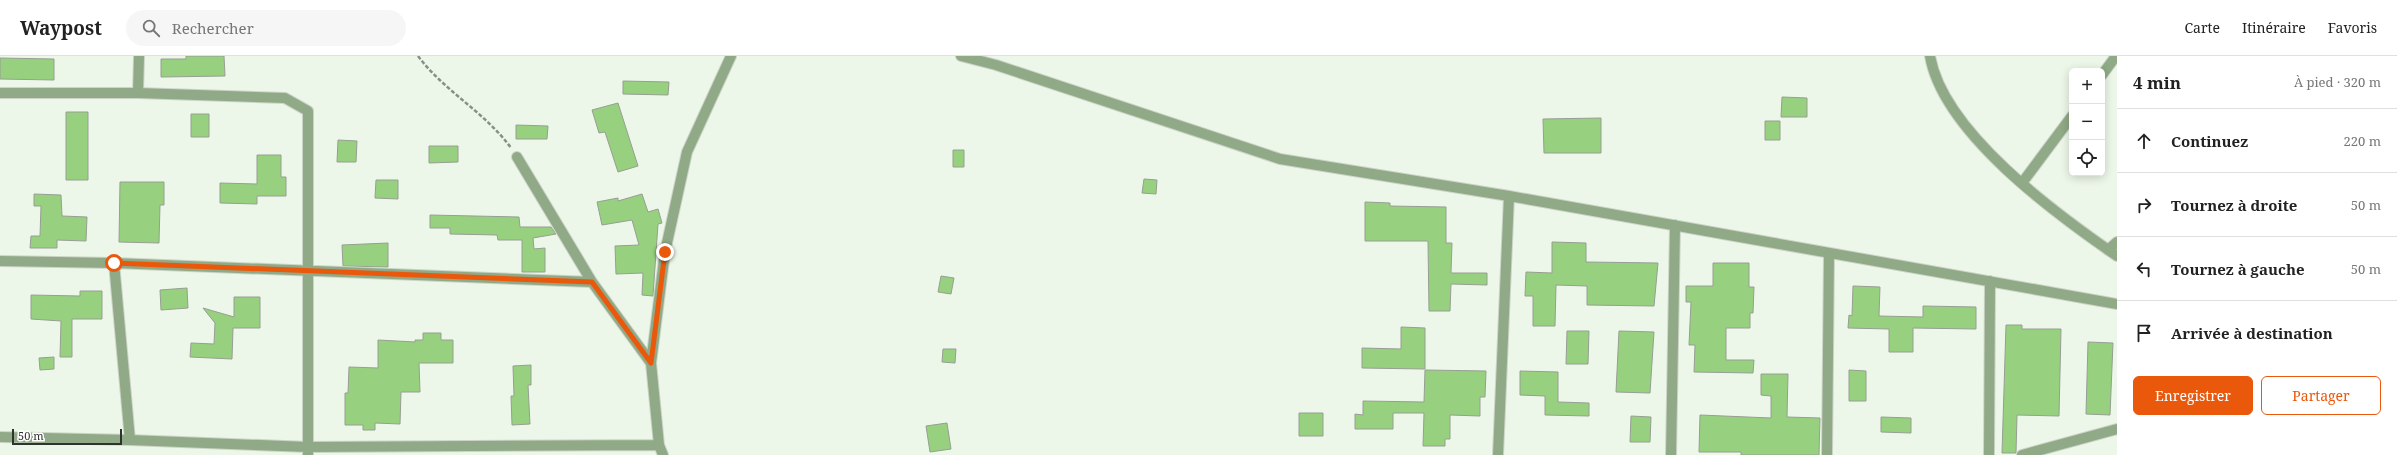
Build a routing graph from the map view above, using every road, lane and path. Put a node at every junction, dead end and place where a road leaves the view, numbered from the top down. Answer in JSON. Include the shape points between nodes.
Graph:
{"nodes":[{"id":1,"x":139,"y":56,"type":"edge"},
{"id":2,"x":418,"y":56,"type":"edge"},
{"id":3,"x":731,"y":56,"type":"edge"},
{"id":4,"x":961,"y":56,"type":"edge"},
{"id":5,"x":1930,"y":56,"type":"edge"},
{"id":6,"x":2116,"y":56,"type":"edge"},
{"id":7,"x":2105,"y":71,"type":"edge"},
{"id":8,"x":0,"y":94,"type":"edge"},
{"id":9,"x":138,"y":94,"type":"junction"},
{"id":10,"x":2069,"y":120,"type":"edge"},
{"id":11,"x":517,"y":157,"type":"joint"},
{"id":12,"x":2022,"y":183,"type":"junction"},
{"id":13,"x":1509,"y":196,"type":"junction"},
{"id":14,"x":1675,"y":226,"type":"junction"},
{"id":15,"x":2117,"y":242,"type":"edge"},
{"id":16,"x":2108,"y":250,"type":"junction"},
{"id":17,"x":1829,"y":253,"type":"junction"},
{"id":18,"x":2117,"y":256,"type":"edge"},
{"id":19,"x":0,"y":261,"type":"edge"},
{"id":20,"x":114,"y":263,"type":"junction"},
{"id":21,"x":308,"y":271,"type":"junction"},
{"id":22,"x":1990,"y":281,"type":"junction"},
{"id":23,"x":592,"y":282,"type":"junction"},
{"id":24,"x":2117,"y":304,"type":"edge"},
{"id":25,"x":651,"y":363,"type":"junction"},
{"id":26,"x":2117,"y":429,"type":"edge"},
{"id":27,"x":0,"y":437,"type":"edge"},
{"id":28,"x":130,"y":440,"type":"junction"},
{"id":29,"x":661,"y":450,"type":"edge"},
{"id":30,"x":308,"y":451,"type":"edge"},
{"id":31,"x":1498,"y":455,"type":"edge"},
{"id":32,"x":1671,"y":455,"type":"edge"},
{"id":33,"x":1828,"y":455,"type":"edge"},
{"id":34,"x":1989,"y":455,"type":"edge"},
{"id":35,"x":2022,"y":455,"type":"edge"}],
"edges":[{"from":1,"to":9,"type":"street"},
{"from":2,"to":11,"type":"path","via":[[433,76],[497,130]]},
{"from":3,"to":25,"type":"street","via":[[687,152],[665,252]]},
{"from":4,"to":13,"type":"street","via":[[1280,159]]},
{"from":5,"to":12,"type":"street","via":[[1933,71],[1946,97],[1965,125]]},
{"from":6,"to":7,"type":"street"},
{"from":8,"to":9,"type":"street"},
{"from":9,"to":21,"type":"street","via":[[285,98],[308,111]]},
{"from":10,"to":12,"type":"street"},
{"from":11,"to":23,"type":"street"},
{"from":12,"to":16,"type":"street"},
{"from":13,"to":14,"type":"street"},
{"from":13,"to":31,"type":"street"},
{"from":14,"to":17,"type":"street"},
{"from":14,"to":32,"type":"street"},
{"from":15,"to":16,"type":"street"},
{"from":16,"to":18,"type":"street"},
{"from":17,"to":22,"type":"street"},
{"from":17,"to":33,"type":"street"},
{"from":19,"to":20,"type":"street"},
{"from":20,"to":21,"type":"street"},
{"from":20,"to":28,"type":"street"},
{"from":21,"to":23,"type":"street"},
{"from":21,"to":30,"type":"street"},
{"from":22,"to":24,"type":"street"},
{"from":22,"to":34,"type":"street"},
{"from":23,"to":25,"type":"street"},
{"from":25,"to":29,"type":"street"},
{"from":26,"to":35,"type":"street"},
{"from":27,"to":28,"type":"street"},
{"from":28,"to":30,"type":"street"},
{"from":29,"to":30,"type":"street"}]}
